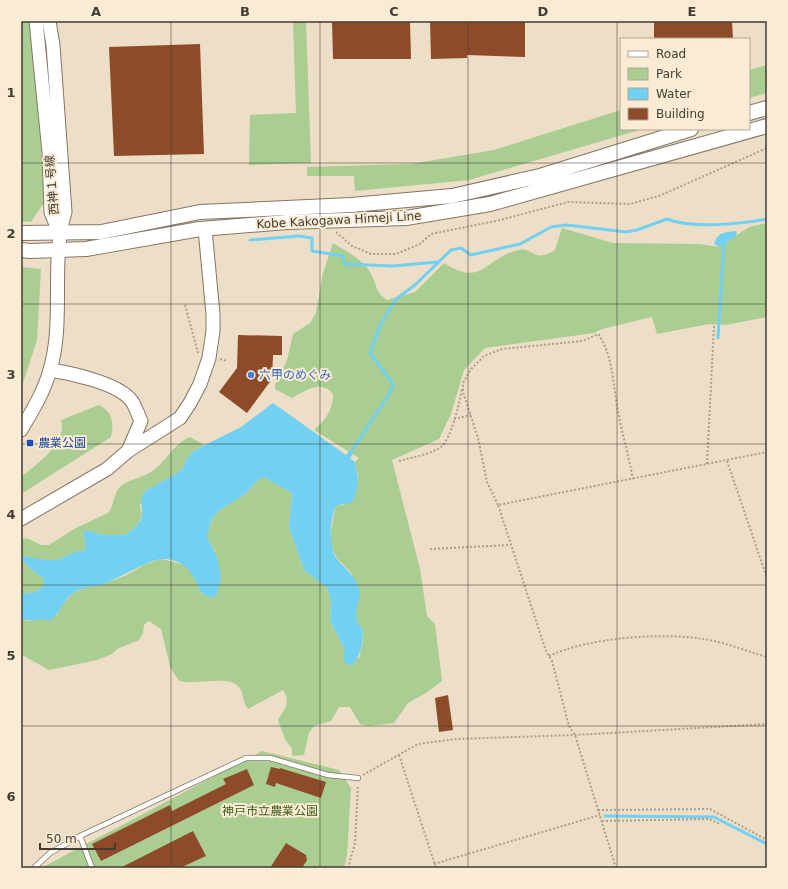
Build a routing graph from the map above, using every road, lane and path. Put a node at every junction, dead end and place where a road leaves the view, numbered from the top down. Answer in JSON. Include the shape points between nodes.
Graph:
{"nodes":[{"id":1,"x":36,"y":21,"type":"edge"},
{"id":2,"x":49,"y":21,"type":"edge"},
{"id":3,"x":767,"y":108,"type":"edge"},
{"id":4,"x":750,"y":113,"type":"edge"},
{"id":5,"x":767,"y":126,"type":"edge"},
{"id":6,"x":688,"y":130,"type":"edge"},
{"id":7,"x":767,"y":148,"type":"edge"},
{"id":8,"x":334,"y":221,"type":"junction"},
{"id":9,"x":205,"y":229,"type":"junction"},
{"id":10,"x":59,"y":232,"type":"junction"},
{"id":11,"x":21,"y":233,"type":"edge"},
{"id":12,"x":21,"y":250,"type":"edge"},
{"id":13,"x":58,"y":251,"type":"junction"},
{"id":14,"x":714,"y":326,"type":"dead end"},
{"id":15,"x":50,"y":370,"type":"junction"},
{"id":16,"x":463,"y":383,"type":"junction"},
{"id":17,"x":471,"y":415,"type":"junction"},
{"id":18,"x":454,"y":419,"type":"junction"},
{"id":19,"x":141,"y":421,"type":"junction"},
{"id":20,"x":21,"y":430,"type":"edge"},
{"id":21,"x":160,"y":430,"type":"junction"},
{"id":22,"x":128,"y":451,"type":"junction"},
{"id":23,"x":767,"y":452,"type":"edge"},
{"id":24,"x":399,"y":461,"type":"dead end"},
{"id":25,"x":727,"y":461,"type":"junction"},
{"id":26,"x":707,"y":464,"type":"junction"},
{"id":27,"x":633,"y":479,"type":"junction"},
{"id":28,"x":498,"y":505,"type":"junction"},
{"id":29,"x":21,"y":519,"type":"edge"},
{"id":30,"x":511,"y":544,"type":"junction"},
{"id":31,"x":430,"y":549,"type":"dead end"},
{"id":32,"x":767,"y":578,"type":"edge"},
{"id":33,"x":549,"y":656,"type":"junction"},
{"id":34,"x":767,"y":657,"type":"edge"},
{"id":35,"x":767,"y":724,"type":"edge"},
{"id":36,"x":575,"y":735,"type":"junction"},
{"id":37,"x":399,"y":755,"type":"junction"},
{"id":38,"x":358,"y":778,"type":"junction"},
{"id":39,"x":598,"y":810,"type":"junction"},
{"id":40,"x":600,"y":814,"type":"junction"},
{"id":41,"x":602,"y":821,"type":"junction"},
{"id":42,"x":720,"y":824,"type":"dead end"},
{"id":43,"x":80,"y":836,"type":"junction"},
{"id":44,"x":767,"y":840,"type":"edge"},
{"id":45,"x":434,"y":864,"type":"junction"},
{"id":46,"x":34,"y":868,"type":"edge"},
{"id":47,"x":92,"y":868,"type":"edge"},
{"id":48,"x":348,"y":868,"type":"edge"},
{"id":49,"x":436,"y":868,"type":"edge"},
{"id":50,"x":616,"y":868,"type":"edge"}],
"edges":[{"from":1,"to":10,"type":"street","name":"西神１号線","via":[[49,152],[51,212]]},
{"from":2,"to":10,"type":"street","name":"西神１号線","via":[[65,212]]},
{"from":3,"to":4,"type":"main road"},
{"from":5,"to":8,"type":"main road","name":"Kobe Kakogawa Himeji Line","via":[[490,204],[406,218]]},
{"from":6,"to":10,"type":"main road","name":"Kobe Kakogawa Himeji Line","via":[[540,176],[452,196],[351,205],[200,212],[101,232]]},
{"from":7,"to":8,"type":"path","via":[[659,196],[630,204],[568,202],[496,221],[431,234],[420,244],[396,254],[371,254],[352,246],[337,234]]},
{"from":8,"to":9,"type":"main road","name":"Kobe Kakogawa Himeji Line"},
{"from":9,"to":13,"type":"main road","name":"Kobe Kakogawa Himeji Line","via":[[86,249]]},
{"from":9,"to":21,"type":"street","via":[[213,314],[209,358],[200,384],[180,418]]},
{"from":10,"to":11,"type":"main road","name":"Kobe Kakogawa Himeji Line"},
{"from":10,"to":13,"type":"street"},
{"from":12,"to":13,"type":"main road","name":"Kobe Kakogawa Himeji Line"},
{"from":13,"to":15,"type":"street","via":[[55,339]]},
{"from":14,"to":26,"type":"path"},
{"from":15,"to":19,"type":"street","via":[[72,373],[111,387],[130,399]]},
{"from":15,"to":20,"type":"street","via":[[38,401]]},
{"from":16,"to":17,"type":"path","via":[[463,392]]},
{"from":16,"to":18,"type":"path"},
{"from":16,"to":27,"type":"path","via":[[471,369],[484,356],[502,349],[583,341],[598,334],[608,356]]},
{"from":17,"to":18,"type":"path"},
{"from":17,"to":28,"type":"path","via":[[487,482]]},
{"from":18,"to":24,"type":"path","via":[[442,446]]},
{"from":19,"to":21,"type":"street"},
{"from":19,"to":22,"type":"street"},
{"from":21,"to":22,"type":"street"},
{"from":22,"to":29,"type":"street","via":[[107,469]]},
{"from":23,"to":25,"type":"path"},
{"from":25,"to":26,"type":"path"},
{"from":25,"to":32,"type":"path"},
{"from":26,"to":27,"type":"path"},
{"from":27,"to":28,"type":"path"},
{"from":28,"to":30,"type":"path"},
{"from":30,"to":31,"type":"path"},
{"from":30,"to":33,"type":"path"},
{"from":33,"to":34,"type":"path","via":[[598,642],[686,637],[704,639]]},
{"from":33,"to":36,"type":"path","via":[[569,726]]},
{"from":35,"to":36,"type":"path"},
{"from":36,"to":37,"type":"path","via":[[456,739],[418,744]]},
{"from":36,"to":39,"type":"path"},
{"from":37,"to":38,"type":"path"},
{"from":37,"to":45,"type":"path"},
{"from":38,"to":43,"type":"lane","via":[[328,775],[270,758],[246,758]]},
{"from":38,"to":48,"type":"path","via":[[355,843]]},
{"from":39,"to":40,"type":"path"},
{"from":39,"to":44,"type":"path","via":[[710,809]]},
{"from":40,"to":41,"type":"path"},
{"from":40,"to":45,"type":"path"},
{"from":41,"to":42,"type":"path","via":[[709,819]]},
{"from":41,"to":50,"type":"path"},
{"from":43,"to":46,"type":"lane","via":[[50,853]]},
{"from":43,"to":47,"type":"lane"},
{"from":45,"to":49,"type":"path"}]}
